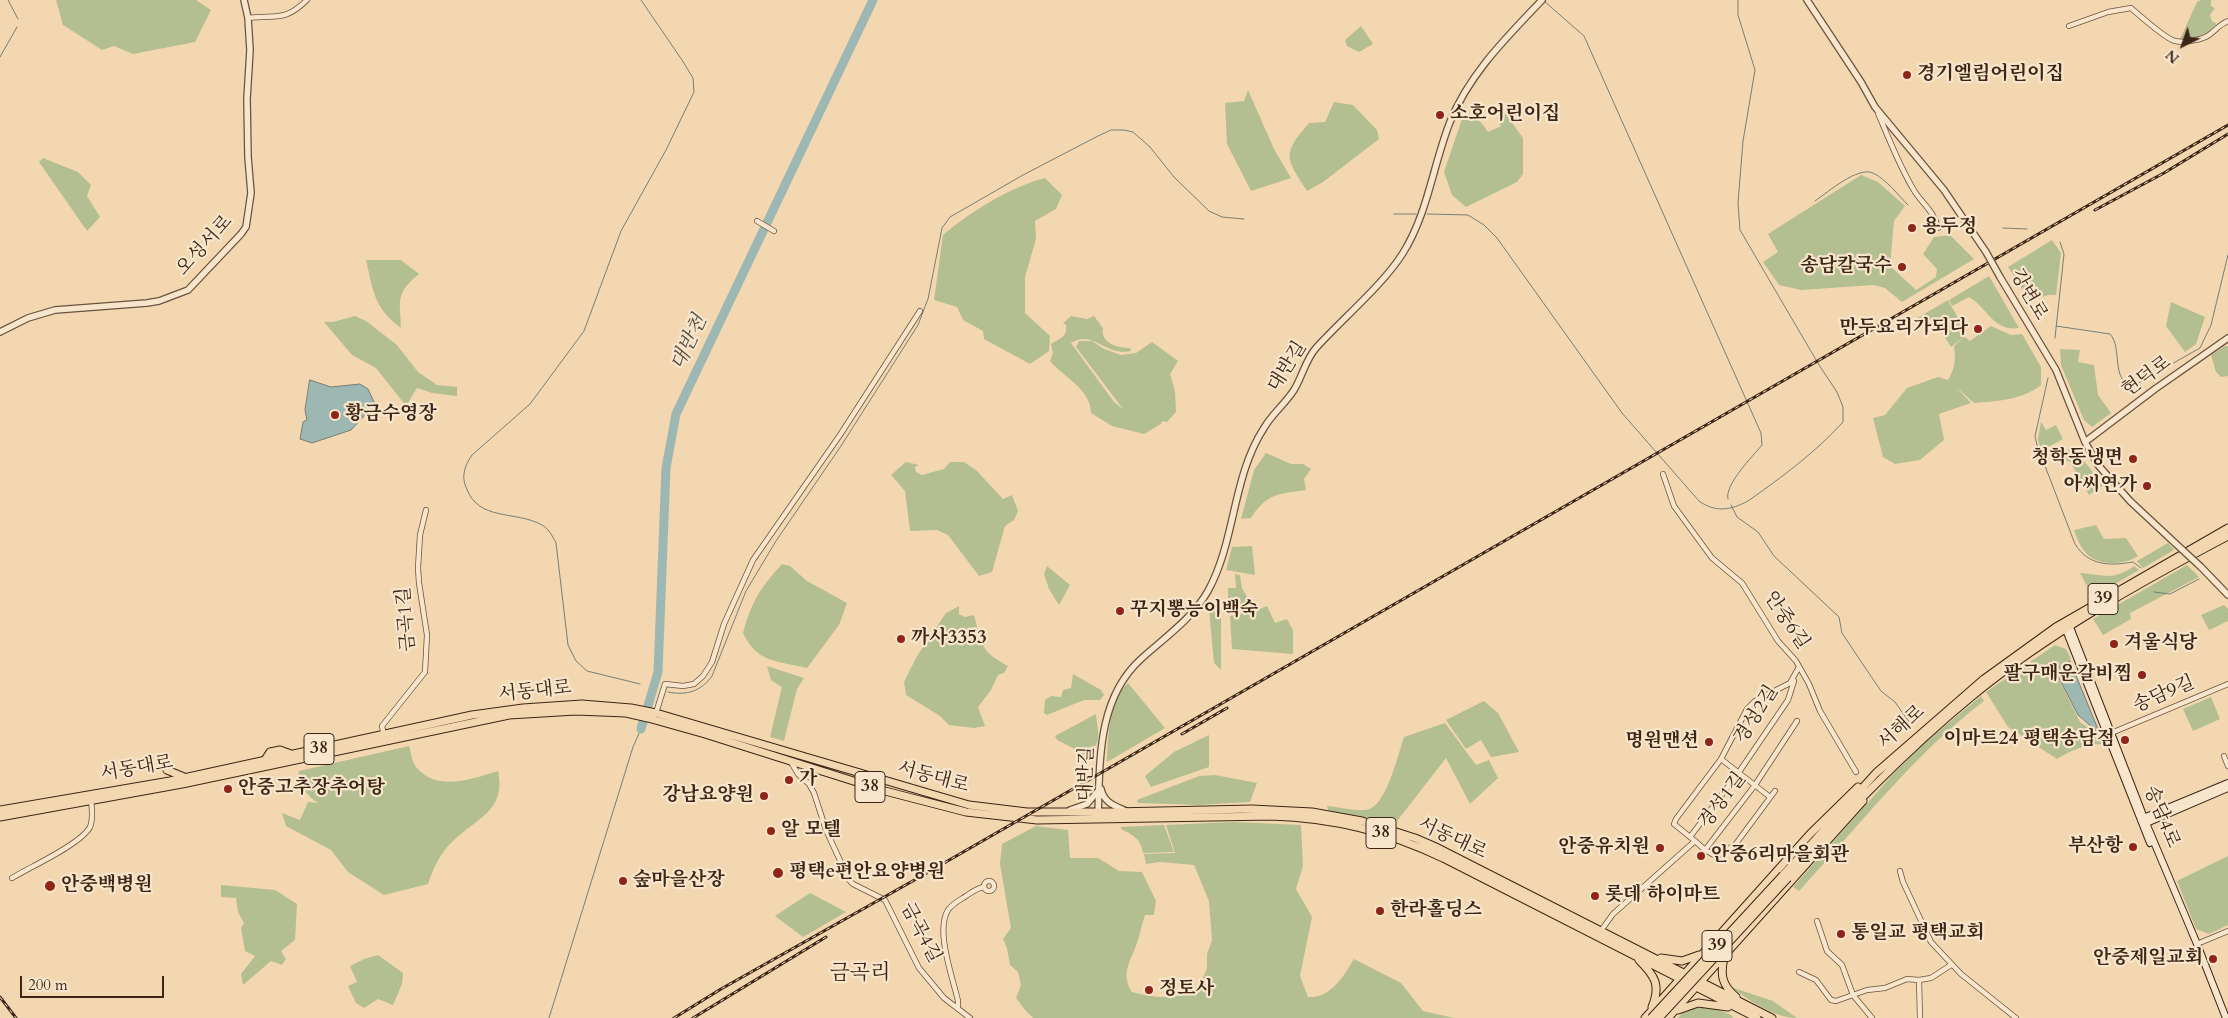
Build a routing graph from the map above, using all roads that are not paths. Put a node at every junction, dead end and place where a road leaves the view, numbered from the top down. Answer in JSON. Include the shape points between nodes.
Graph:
{"nodes":[{"id":1,"x":244,"y":0,"type":"edge"},
{"id":2,"x":307,"y":0,"type":"edge"},
{"id":3,"x":1807,"y":0,"type":"edge"},
{"id":4,"x":1540,"y":1,"type":"edge"},
{"id":5,"x":248,"y":18,"type":"junction"},
{"id":6,"x":2228,"y":21,"type":"edge"},
{"id":7,"x":2070,"y":26,"type":"dead end"},
{"id":8,"x":1876,"y":107,"type":"junction"},
{"id":9,"x":757,"y":221,"type":"dead end"},
{"id":10,"x":1938,"y":228,"type":"dead end"},
{"id":11,"x":774,"y":230,"type":"dead end"},
{"id":12,"x":920,"y":311,"type":"dead end"},
{"id":13,"x":0,"y":332,"type":"edge"},
{"id":14,"x":2228,"y":338,"type":"edge"},
{"id":15,"x":2085,"y":442,"type":"junction"},
{"id":16,"x":1662,"y":474,"type":"dead end"},
{"id":17,"x":426,"y":510,"type":"dead end"},
{"id":18,"x":2228,"y":528,"type":"edge"},
{"id":19,"x":2228,"y":536,"type":"edge"},
{"id":20,"x":2228,"y":595,"type":"edge"},
{"id":21,"x":2068,"y":628,"type":"junction"},
{"id":22,"x":1799,"y":668,"type":"junction"},
{"id":23,"x":2228,"y":684,"type":"edge"},
{"id":24,"x":652,"y":714,"type":"junction"},
{"id":25,"x":1797,"y":721,"type":"dead end"},
{"id":26,"x":2109,"y":734,"type":"junction"},
{"id":27,"x":384,"y":738,"type":"junction"},
{"id":28,"x":2224,"y":756,"type":"dead end"},
{"id":29,"x":1722,"y":759,"type":"junction"},
{"id":30,"x":791,"y":760,"type":"junction"},
{"id":31,"x":2228,"y":766,"type":"edge"},
{"id":32,"x":1890,"y":769,"type":"junction"},
{"id":33,"x":167,"y":770,"type":"dead end"},
{"id":34,"x":1739,"y":772,"type":"junction"},
{"id":35,"x":1856,"y":772,"type":"dead end"},
{"id":36,"x":1876,"y":773,"type":"junction"},
{"id":37,"x":184,"y":778,"type":"junction"},
{"id":38,"x":2228,"y":783,"type":"edge"},
{"id":39,"x":1755,"y":785,"type":"junction"},
{"id":40,"x":2228,"y":788,"type":"edge"},
{"id":41,"x":1100,"y":789,"type":"junction"},
{"id":42,"x":1775,"y":791,"type":"dead end"},
{"id":43,"x":1770,"y":797,"type":"junction"},
{"id":44,"x":90,"y":798,"type":"junction"},
{"id":45,"x":0,"y":810,"type":"edge"},
{"id":46,"x":1065,"y":812,"type":"junction"},
{"id":47,"x":1128,"y":812,"type":"junction"},
{"id":48,"x":1100,"y":815,"type":"junction"},
{"id":49,"x":0,"y":817,"type":"edge"},
{"id":50,"x":2143,"y":821,"type":"junction"},
{"id":51,"x":1692,"y":839,"type":"junction"},
{"id":52,"x":1704,"y":850,"type":"junction"},
{"id":53,"x":1900,"y":871,"type":"dead end"},
{"id":54,"x":1785,"y":876,"type":"junction"},
{"id":55,"x":12,"y":878,"type":"dead end"},
{"id":56,"x":984,"y":887,"type":"dead end"},
{"id":57,"x":1816,"y":921,"type":"dead end"},
{"id":58,"x":1601,"y":930,"type":"junction"},
{"id":59,"x":2228,"y":931,"type":"edge"},
{"id":60,"x":1597,"y":938,"type":"junction"},
{"id":61,"x":2198,"y":944,"type":"junction"},
{"id":62,"x":1705,"y":951,"type":"junction"},
{"id":63,"x":2197,"y":953,"type":"junction"},
{"id":64,"x":1635,"y":956,"type":"junction"},
{"id":65,"x":1653,"y":957,"type":"junction"},
{"id":66,"x":1724,"y":957,"type":"junction"},
{"id":67,"x":1951,"y":964,"type":"junction"},
{"id":68,"x":1799,"y":972,"type":"dead end"},
{"id":69,"x":1683,"y":976,"type":"junction"},
{"id":70,"x":1919,"y":980,"type":"junction"},
{"id":71,"x":1699,"y":985,"type":"junction"},
{"id":72,"x":1853,"y":995,"type":"junction"},
{"id":73,"x":1745,"y":1008,"type":"junction"},
{"id":74,"x":958,"y":1009,"type":"junction"},
{"id":75,"x":1651,"y":1015,"type":"edge"},
{"id":76,"x":1670,"y":1016,"type":"edge"},
{"id":77,"x":970,"y":1018,"type":"edge"},
{"id":78,"x":1645,"y":1018,"type":"edge"},
{"id":79,"x":1659,"y":1018,"type":"edge"},
{"id":80,"x":1757,"y":1018,"type":"edge"},
{"id":81,"x":1772,"y":1018,"type":"edge"},
{"id":82,"x":1872,"y":1018,"type":"edge"},
{"id":83,"x":1920,"y":1018,"type":"edge"},
{"id":84,"x":2016,"y":1018,"type":"edge"},
{"id":85,"x":2221,"y":1018,"type":"edge"},
{"id":86,"x":2226,"y":1018,"type":"edge"}],
"edges":[{"from":1,"to":5,"type":"street","name":"오성서로"},
{"from":2,"to":5,"type":"street","via":[[284,16]]},
{"from":3,"to":8,"type":"street","name":"강변로"},
{"from":4,"to":41,"type":"street","name":"대반길","via":[[1480,68],[1466,90],[1450,121],[1418,224],[1402,255],[1313,352],[1292,393],[1264,427],[1252,451],[1209,588],[1188,617],[1126,676],[1111,702],[1103,737],[1104,767]]},
{"from":5,"to":13,"type":"street","name":"오성서로","via":[[251,193],[246,227],[241,234],[188,290],[148,303],[55,310],[28,318]]},
{"from":6,"to":7,"type":"street","via":[[2208,36],[2174,41],[2132,8],[2108,12]]},
{"from":8,"to":10,"type":"street","via":[[1907,177],[1936,218]]},
{"from":8,"to":15,"type":"street","name":"강변로","bridge":true,"via":[[1944,190],[1986,252],[2056,370]]},
{"from":9,"to":11,"type":"street"},
{"from":12,"to":24,"type":"street","via":[[753,560],[731,606],[712,662],[703,676],[694,684],[665,684]]},
{"from":14,"to":15,"type":"street","name":"현덕로"},
{"from":15,"to":20,"type":"street","name":"강변로","bridge":true,"via":[[2098,465],[2117,487]]},
{"from":16,"to":22,"type":"street","name":"안중6길","via":[[1671,502],[1712,558],[1742,583]]},
{"from":17,"to":27,"type":"street","name":"금곡1길","via":[[420,535],[418,568],[427,628],[425,672],[382,726]]},
{"from":18,"to":36,"type":"main road","name":"서해로","number":"39","via":[[2030,645],[1964,694]]},
{"from":19,"to":21,"type":"main road","name":"서해로","number":"39","via":[[2137,584]]},
{"from":21,"to":26,"type":"main road","name":"송담4로"},
{"from":21,"to":32,"type":"main road","name":"서해로","number":"39","via":[[1970,697]]},
{"from":22,"to":29,"type":"street","name":"경성2길","via":[[1790,683],[1755,701],[1747,710]]},
{"from":22,"to":34,"type":"street","name":"경성2길","via":[[1788,700]]},
{"from":22,"to":35,"type":"street","name":"안중6길"},
{"from":23,"to":26,"type":"street","name":"송담9길"},
{"from":24,"to":27,"type":"main road","name":"서동대로","number":"38","via":[[576,711],[509,715]]},
{"from":24,"to":30,"type":"main road","name":"서동대로","number":"38"},
{"from":24,"to":46,"type":"main road","name":"서동대로","number":"38","via":[[969,805],[1027,812]]},
{"from":25,"to":39,"type":"street","name":"경성1길"},
{"from":26,"to":50,"type":"main road","name":"송담4로"},
{"from":27,"to":37,"type":"main road","name":"서동대로","number":"38","via":[[291,754]]},
{"from":27,"to":44,"type":"main road","name":"서동대로","number":"38"},
{"from":28,"to":31,"type":"street"},
{"from":29,"to":34,"type":"street"},
{"from":29,"to":51,"type":"street","name":"경성2길","via":[[1674,824]]},
{"from":30,"to":48,"type":"main road","name":"서동대로","number":"38","via":[[885,792],[966,812],[1037,820]]},
{"from":30,"to":74,"type":"street","name":"금곡4길","via":[[814,793],[826,830],[849,880],[885,900],[919,968],[944,998]]},
{"from":32,"to":54,"type":"main road","name":"서해로","number":"39"},
{"from":32,"to":66,"type":"main road"},
{"from":33,"to":37,"type":"main road"},
{"from":34,"to":39,"type":"street"},
{"from":34,"to":51,"type":"street","name":"경성2길"},
{"from":36,"to":54,"type":"main road","name":"서해로","number":"39"},
{"from":36,"to":62,"type":"main road","via":[[1848,795],[1810,834]]},
{"from":37,"to":44,"type":"main road","name":"서동대로","number":"38"},
{"from":38,"to":50,"type":"main road"},
{"from":39,"to":43,"type":"street"},
{"from":39,"to":52,"type":"street","name":"경성1길"},
{"from":40,"to":50,"type":"main road"},
{"from":41,"to":46,"type":"street","via":[[1087,804]]},
{"from":41,"to":47,"type":"street","via":[[1109,803]]},
{"from":41,"to":48,"type":"street","name":"대반길"},
{"from":42,"to":43,"type":"street"},
{"from":43,"to":52,"type":"street","name":"경성1길","via":[[1734,845],[1716,856]]},
{"from":44,"to":45,"type":"main road","name":"서동대로","number":"38"},
{"from":44,"to":49,"type":"main road","name":"서동대로","number":"38"},
{"from":44,"to":55,"type":"street","via":[[90,827],[75,842]]},
{"from":46,"to":48,"type":"main road","name":"서동대로","number":"38"},
{"from":47,"to":48,"type":"main road","name":"서동대로","number":"38"},
{"from":47,"to":58,"type":"main road","name":"서동대로","number":"38","via":[[1289,810],[1362,820],[1431,845]]},
{"from":48,"to":60,"type":"main road","name":"서동대로","number":"38","via":[[1279,816],[1363,827],[1417,846]]},
{"from":50,"to":61,"type":"main road","name":"송담4로"},
{"from":50,"to":63,"type":"main road","name":"송담4로"},
{"from":51,"to":52,"type":"street","name":"경성1길"},
{"from":51,"to":58,"type":"street","name":"경성1길","via":[[1613,914]]},
{"from":53,"to":67,"type":"street","via":[[1931,942]]},
{"from":54,"to":75,"type":"main road","name":"서해로","number":"39","bridge":true},
{"from":54,"to":79,"type":"main road","name":"서해로","number":"39","bridge":true},
{"from":56,"to":74,"type":"street","via":[[956,902],[948,911],[943,926]]},
{"from":57,"to":72,"type":"street","via":[[1828,951],[1847,974]]},
{"from":58,"to":60,"type":"street","name":"경성1길"},
{"from":58,"to":65,"type":"main road","name":"서동대로","number":"38"},
{"from":59,"to":61,"type":"street"},
{"from":60,"to":64,"type":"main road","name":"서동대로","number":"38"},
{"from":61,"to":63,"type":"street"},
{"from":61,"to":86,"type":"main road","name":"송담4로"},
{"from":62,"to":65,"type":"main road","via":[[1682,960]]},
{"from":62,"to":69,"type":"main road"},
{"from":63,"to":85,"type":"main road","name":"송담4로"},
{"from":64,"to":69,"type":"main road","name":"서동대로","number":"38"},
{"from":64,"to":75,"type":"main road","via":[[1656,984]]},
{"from":65,"to":69,"type":"main road","name":"서동대로","number":"38"},
{"from":66,"to":71,"type":"main road"},
{"from":66,"to":73,"type":"main road","via":[[1721,968],[1724,984]]},
{"from":67,"to":70,"type":"street","via":[[1940,974]]},
{"from":67,"to":84,"type":"street","via":[[1983,994]]},
{"from":68,"to":72,"type":"street","via":[[1816,980],[1831,1000]]},
{"from":69,"to":71,"type":"main road","name":"서동대로","number":"38"},
{"from":69,"to":75,"type":"main road"},
{"from":70,"to":72,"type":"street","via":[[1907,979]]},
{"from":70,"to":83,"type":"street"},
{"from":71,"to":73,"type":"main road","name":"서동대로","number":"38"},
{"from":71,"to":76,"type":"main road"},
{"from":72,"to":82,"type":"street"},
{"from":73,"to":76,"type":"main road","via":[[1692,1004]]},
{"from":73,"to":80,"type":"main road","name":"서동대로","number":"38"},
{"from":73,"to":81,"type":"main road","name":"서동대로","number":"38"},
{"from":74,"to":77,"type":"street","name":"금곡4길"},
{"from":75,"to":78,"type":"main road"}]}
